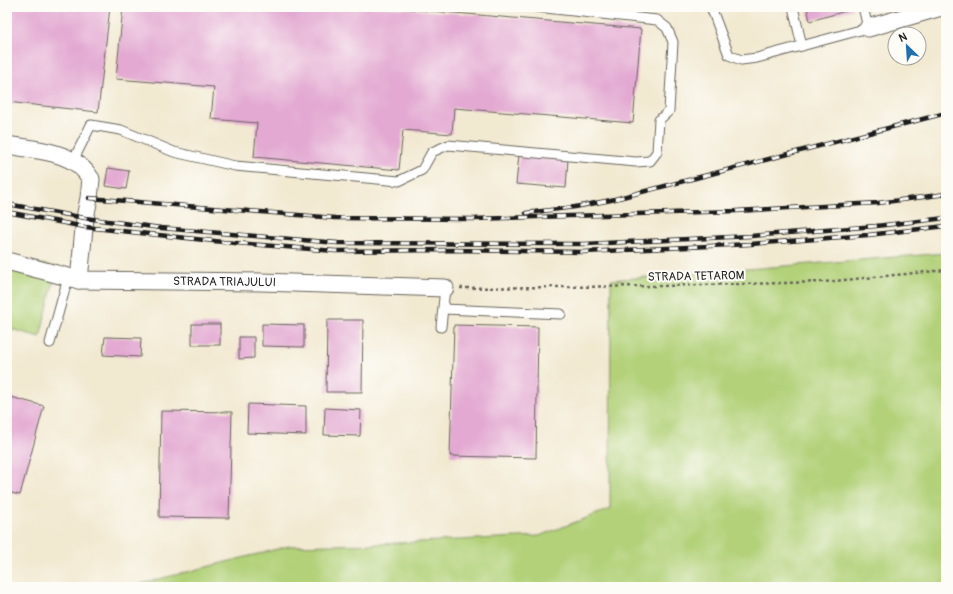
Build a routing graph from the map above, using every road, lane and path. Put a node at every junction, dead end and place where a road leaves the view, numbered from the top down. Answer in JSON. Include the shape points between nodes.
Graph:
{"nodes":[{"id":1,"x":536,"y":7,"type":"edge"},
{"id":2,"x":711,"y":7,"type":"edge"},
{"id":3,"x":793,"y":7,"type":"edge"},
{"id":4,"x":863,"y":7,"type":"edge"},
{"id":5,"x":941,"y":7,"type":"edge"},
{"id":6,"x":868,"y":28,"type":"junction"},
{"id":7,"x":802,"y":46,"type":"junction"},
{"id":8,"x":7,"y":145,"type":"edge"},
{"id":9,"x":73,"y":161,"type":"junction"},
{"id":10,"x":7,"y":261,"type":"edge"},
{"id":11,"x":946,"y":270,"type":"edge"},
{"id":12,"x":74,"y":279,"type":"junction"},
{"id":13,"x":446,"y":288,"type":"junction"},
{"id":14,"x":443,"y":309,"type":"junction"},
{"id":15,"x":561,"y":314,"type":"dead end"},
{"id":16,"x":441,"y":327,"type":"dead end"},
{"id":17,"x":50,"y":343,"type":"dead end"}],
"edges":[{"from":1,"to":9,"type":"lane","via":[[657,20],[667,28],[673,42],[669,111],[659,120],[657,152],[650,161],[636,162],[448,145],[432,152],[422,170],[399,181],[235,166],[174,152],[121,130],[91,125]]},
{"from":2,"to":7,"type":"lane","via":[[729,55],[741,60]]},
{"from":3,"to":7,"type":"lane"},
{"from":4,"to":6,"type":"lane"},
{"from":5,"to":6,"type":"street"},
{"from":6,"to":7,"type":"lane"},
{"from":8,"to":9,"type":"street","via":[[61,156]]},
{"from":9,"to":12,"type":"street","via":[[83,168],[91,179]]},
{"from":10,"to":12,"type":"street","name":"STRADA TRIAJULUI"},
{"from":11,"to":13,"type":"path","name":"STRADA TETAROM","via":[[824,282]]},
{"from":12,"to":13,"type":"street","name":"STRADA TRIAJULUI"},
{"from":12,"to":17,"type":"lane"},
{"from":13,"to":14,"type":"lane"},
{"from":14,"to":15,"type":"lane"},
{"from":14,"to":16,"type":"lane"}]}
